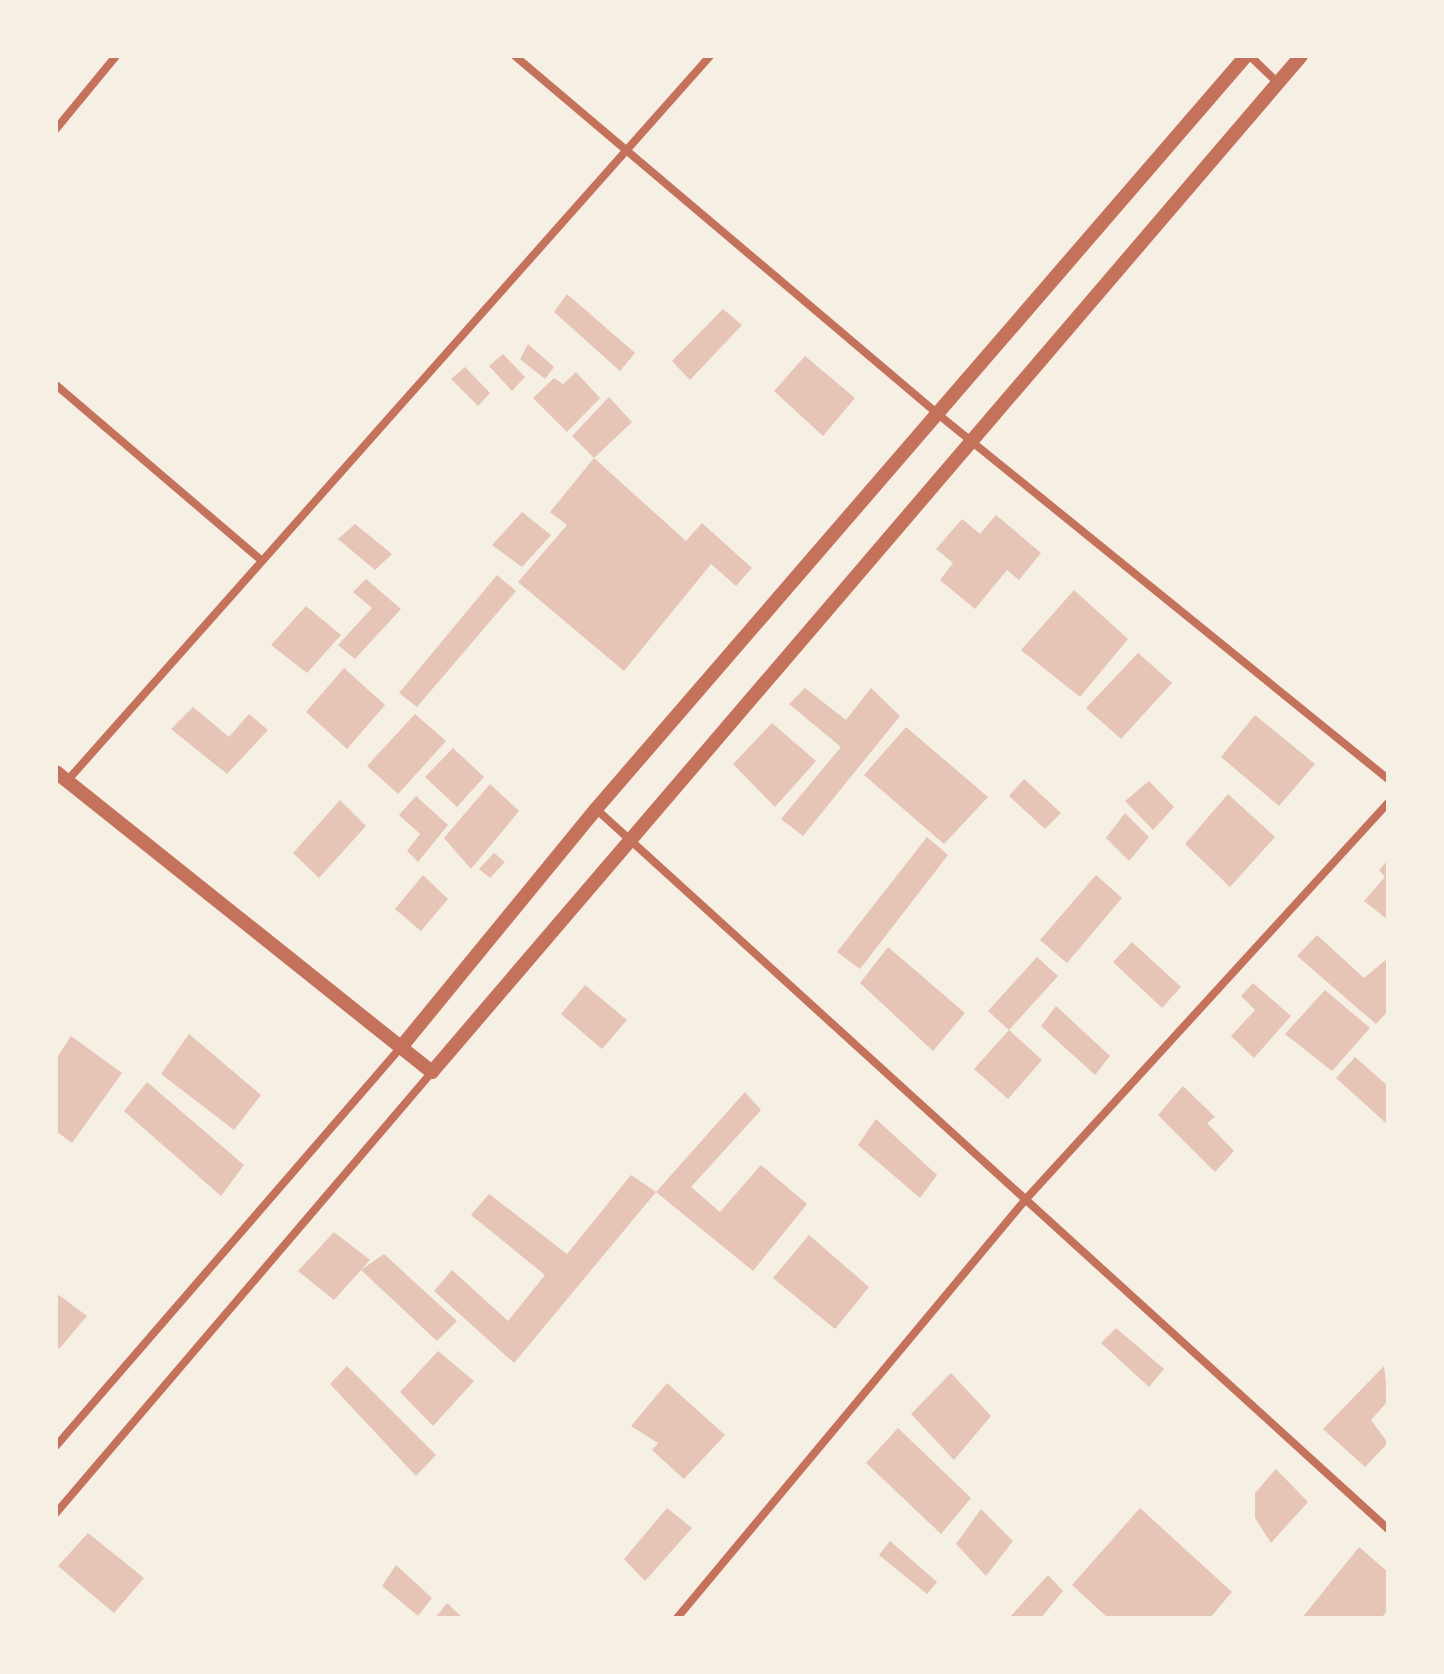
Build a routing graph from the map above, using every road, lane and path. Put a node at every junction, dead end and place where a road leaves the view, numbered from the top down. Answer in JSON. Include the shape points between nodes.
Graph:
{"nodes":[{"id":1,"x":116,"y":56,"type":"edge"},
{"id":2,"x":515,"y":56,"type":"edge"},
{"id":3,"x":710,"y":56,"type":"edge"},
{"id":4,"x":1248,"y":56,"type":"edge"},
{"id":5,"x":1301,"y":56,"type":"edge"},
{"id":6,"x":1278,"y":83,"type":"junction"},
{"id":7,"x":56,"y":129,"type":"edge"},
{"id":8,"x":628,"y":151,"type":"junction"},
{"id":9,"x":56,"y":385,"type":"edge"},
{"id":10,"x":939,"y":415,"type":"junction"},
{"id":11,"x":973,"y":443,"type":"junction"},
{"id":12,"x":262,"y":561,"type":"junction"},
{"id":13,"x":61,"y":776,"type":"edge"},
{"id":14,"x":1388,"y":779,"type":"edge"},
{"id":15,"x":1388,"y":803,"type":"edge"},
{"id":16,"x":596,"y":809,"type":"junction"},
{"id":17,"x":629,"y":838,"type":"junction"},
{"id":18,"x":402,"y":1046,"type":"junction"},
{"id":19,"x":432,"y":1072,"type":"junction"},
{"id":20,"x":1026,"y":1199,"type":"junction"},
{"id":21,"x":56,"y":1446,"type":"edge"},
{"id":22,"x":58,"y":1507,"type":"edge"},
{"id":23,"x":1388,"y":1529,"type":"edge"},
{"id":24,"x":677,"y":1618,"type":"edge"}],
"edges":[{"from":1,"to":7,"type":"street"},
{"from":2,"to":8,"type":"street"},
{"from":3,"to":8,"type":"street"},
{"from":4,"to":6,"type":"street"},
{"from":4,"to":10,"type":"street"},
{"from":5,"to":6,"type":"street"},
{"from":6,"to":11,"type":"street"},
{"from":8,"to":10,"type":"street"},
{"from":8,"to":12,"type":"street"},
{"from":9,"to":12,"type":"street"},
{"from":10,"to":11,"type":"street"},
{"from":10,"to":16,"type":"street"},
{"from":11,"to":14,"type":"street"},
{"from":11,"to":17,"type":"street"},
{"from":12,"to":13,"type":"street"},
{"from":13,"to":18,"type":"street"},
{"from":15,"to":20,"type":"street"},
{"from":16,"to":17,"type":"street"},
{"from":16,"to":18,"type":"street"},
{"from":17,"to":19,"type":"street"},
{"from":17,"to":20,"type":"street"},
{"from":18,"to":19,"type":"street"},
{"from":18,"to":21,"type":"street"},
{"from":19,"to":22,"type":"street"},
{"from":20,"to":23,"type":"street"},
{"from":20,"to":24,"type":"street"}]}
